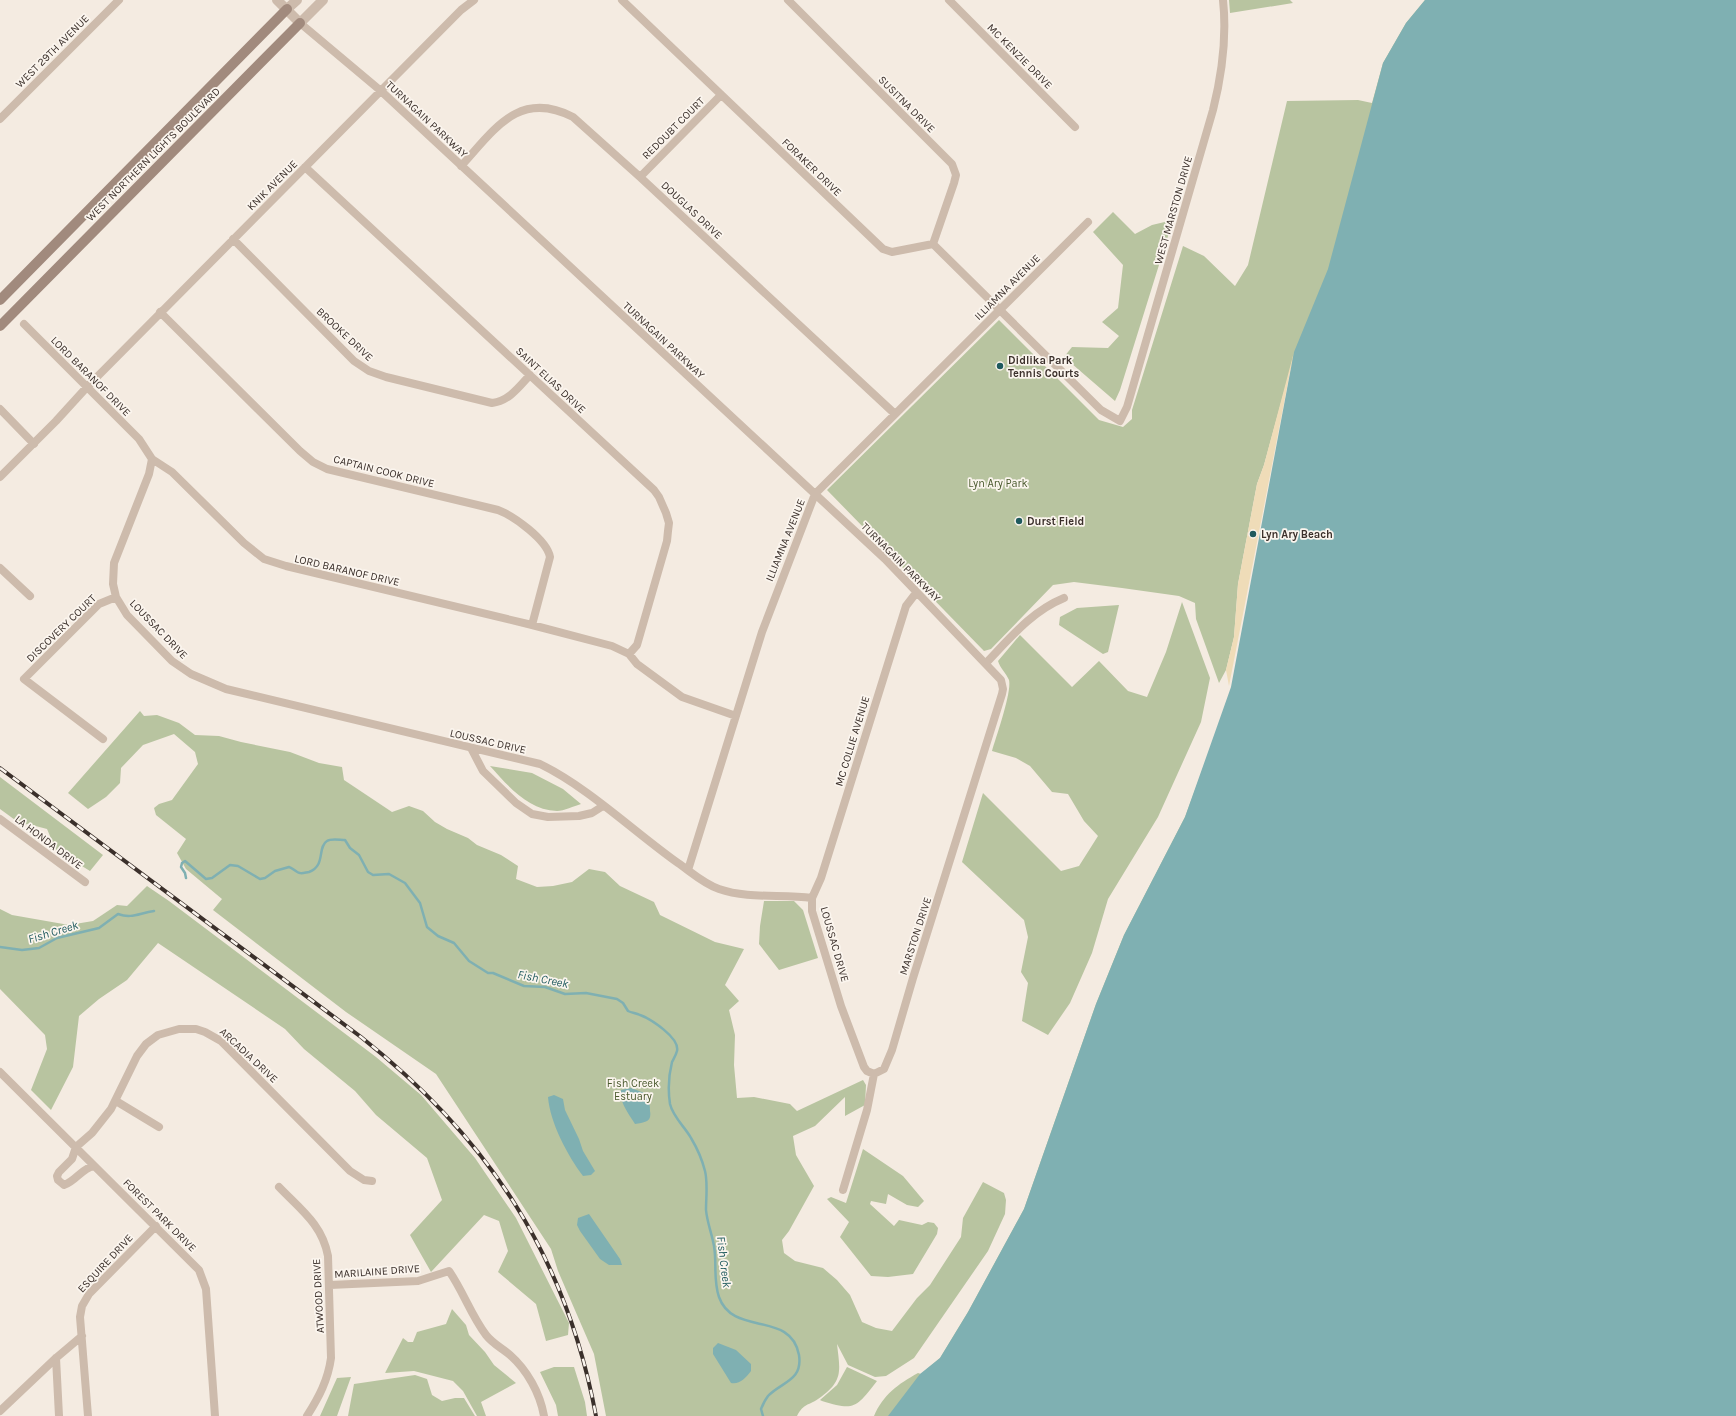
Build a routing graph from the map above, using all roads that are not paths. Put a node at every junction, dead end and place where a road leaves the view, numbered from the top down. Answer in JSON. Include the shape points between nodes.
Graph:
{"nodes":[{"id":1,"x":119,"y":0,"type":"edge"},
{"id":2,"x":277,"y":0,"type":"edge"},
{"id":3,"x":297,"y":0,"type":"edge"},
{"id":4,"x":323,"y":0,"type":"edge"},
{"id":5,"x":474,"y":0,"type":"edge"},
{"id":6,"x":622,"y":0,"type":"edge"},
{"id":7,"x":788,"y":0,"type":"edge"},
{"id":8,"x":949,"y":0,"type":"edge"},
{"id":9,"x":1223,"y":0,"type":"edge"},
{"id":10,"x":287,"y":10,"type":"junction"},
{"id":11,"x":300,"y":23,"type":"junction"},
{"id":12,"x":381,"y":91,"type":"junction"},
{"id":13,"x":721,"y":95,"type":"junction"},
{"id":14,"x":0,"y":119,"type":"edge"},
{"id":15,"x":1075,"y":127,"type":"dead end"},
{"id":16,"x":461,"y":166,"type":"junction"},
{"id":17,"x":305,"y":167,"type":"junction"},
{"id":18,"x":640,"y":177,"type":"junction"},
{"id":19,"x":1088,"y":222,"type":"dead end"},
{"id":20,"x":232,"y":239,"type":"junction"},
{"id":21,"x":933,"y":244,"type":"junction"},
{"id":22,"x":0,"y":300,"type":"edge"},
{"id":23,"x":1000,"y":310,"type":"junction"},
{"id":24,"x":160,"y":312,"type":"junction"},
{"id":25,"x":24,"y":324,"type":"dead end"},
{"id":26,"x":0,"y":326,"type":"edge"},
{"id":27,"x":530,"y":375,"type":"junction"},
{"id":28,"x":86,"y":387,"type":"junction"},
{"id":29,"x":0,"y":409,"type":"edge"},
{"id":30,"x":895,"y":414,"type":"junction"},
{"id":31,"x":34,"y":444,"type":"junction"},
{"id":32,"x":152,"y":459,"type":"junction"},
{"id":33,"x":0,"y":477,"type":"edge"},
{"id":34,"x":815,"y":494,"type":"junction"},
{"id":35,"x":0,"y":568,"type":"edge"},
{"id":36,"x":916,"y":593,"type":"junction"},
{"id":37,"x":30,"y":596,"type":"dead end"},
{"id":38,"x":116,"y":597,"type":"junction"},
{"id":39,"x":1064,"y":598,"type":"dead end"},
{"id":40,"x":532,"y":625,"type":"junction"},
{"id":41,"x":629,"y":654,"type":"junction"},
{"id":42,"x":986,"y":663,"type":"junction"},
{"id":43,"x":1002,"y":684,"type":"joint"},
{"id":44,"x":736,"y":716,"type":"junction"},
{"id":45,"x":103,"y":739,"type":"dead end"},
{"id":46,"x":471,"y":748,"type":"junction"},
{"id":47,"x":603,"y":806,"type":"junction"},
{"id":48,"x":0,"y":819,"type":"edge"},
{"id":49,"x":688,"y":870,"type":"junction"},
{"id":50,"x":85,"y":882,"type":"dead end"},
{"id":51,"x":812,"y":898,"type":"junction"},
{"id":52,"x":0,"y":1072,"type":"edge"},
{"id":53,"x":874,"y":1074,"type":"junction"},
{"id":54,"x":116,"y":1101,"type":"junction"},
{"id":55,"x":159,"y":1127,"type":"dead end"},
{"id":56,"x":76,"y":1147,"type":"junction"},
{"id":57,"x":94,"y":1166,"type":"junction"},
{"id":58,"x":372,"y":1181,"type":"dead end"},
{"id":59,"x":279,"y":1187,"type":"dead end"},
{"id":60,"x":843,"y":1190,"type":"dead end"},
{"id":61,"x":156,"y":1226,"type":"junction"},
{"id":62,"x":330,"y":1285,"type":"junction"},
{"id":63,"x":82,"y":1336,"type":"junction"},
{"id":64,"x":56,"y":1358,"type":"junction"},
{"id":65,"x":2,"y":1409,"type":"edge"},
{"id":66,"x":6,"y":1416,"type":"edge"},
{"id":67,"x":59,"y":1416,"type":"edge"},
{"id":68,"x":88,"y":1416,"type":"edge"},
{"id":69,"x":215,"y":1416,"type":"edge"},
{"id":70,"x":307,"y":1416,"type":"edge"},
{"id":71,"x":544,"y":1416,"type":"edge"}],
"edges":[{"from":1,"to":14,"type":"street","name":"WEST 29TH AVENUE"},
{"from":2,"to":10,"type":"street"},
{"from":3,"to":10,"type":"street","name":"WEST NORTHERN LIGHTS BOULEVARD"},
{"from":4,"to":11,"type":"street","name":"WEST NORTHERN LIGHTS BOULEVARD"},
{"from":5,"to":12,"type":"street","name":"KNIK AVENUE"},
{"from":6,"to":13,"type":"street","name":"FORAKER DRIVE"},
{"from":7,"to":21,"type":"street","name":"SUSITNA DRIVE","via":[[947,159],[955,170],[954,183]]},
{"from":8,"to":15,"type":"street","name":"MC KENZIE DRIVE"},
{"from":9,"to":23,"type":"street","name":"WEST MARSTON DRIVE","via":[[1223,55],[1213,110],[1127,408],[1120,421],[1101,410]]},
{"from":10,"to":11,"type":"street"},
{"from":10,"to":22,"type":"main road","name":"WEST NORTHERN LIGHTS BOULEVARD"},
{"from":11,"to":12,"type":"street","name":"TURNAGAIN PARKWAY"},
{"from":11,"to":26,"type":"main road","name":"WEST NORTHERN LIGHTS BOULEVARD"},
{"from":12,"to":16,"type":"street","name":"TURNAGAIN PARKWAY"},
{"from":12,"to":17,"type":"street","name":"KNIK AVENUE"},
{"from":13,"to":18,"type":"street","name":"REDOUBT COURT"},
{"from":13,"to":21,"type":"street","name":"FORAKER DRIVE","via":[[883,249],[892,252]]},
{"from":16,"to":18,"type":"street","name":"DOUGLAS DRIVE","via":[[502,121],[527,109],[547,108],[574,117]]},
{"from":16,"to":34,"type":"street","name":"TURNAGAIN PARKWAY"},
{"from":17,"to":20,"type":"street","name":"KNIK AVENUE"},
{"from":17,"to":27,"type":"street","name":"SAINT ELIAS DRIVE"},
{"from":18,"to":30,"type":"street","name":"DOUGLAS DRIVE"},
{"from":19,"to":23,"type":"street","name":"ILLIAMNA AVENUE"},
{"from":20,"to":24,"type":"street","name":"KNIK AVENUE"},
{"from":20,"to":27,"type":"street","name":"BROOKE DRIVE","via":[[354,361],[369,371],[492,403],[509,397]]},
{"from":21,"to":23,"type":"street"},
{"from":23,"to":30,"type":"street","name":"ILLIAMNA AVENUE"},
{"from":24,"to":28,"type":"street","name":"KNIK AVENUE"},
{"from":24,"to":40,"type":"street","name":"CAPTAIN COOK DRIVE","via":[[313,462],[327,469],[498,510],[516,520],[543,543],[550,557]]},
{"from":25,"to":28,"type":"street","name":"LORD BARANOF DRIVE"},
{"from":27,"to":41,"type":"street","name":"SAINT ELIAS DRIVE","via":[[654,490],[666,513],[669,523],[667,541],[637,645]]},
{"from":28,"to":31,"type":"street","name":"KNIK AVENUE"},
{"from":28,"to":32,"type":"street","name":"LORD BARANOF DRIVE","via":[[139,439]]},
{"from":29,"to":31,"type":"street"},
{"from":30,"to":34,"type":"street","name":"ILLIAMNA AVENUE"},
{"from":31,"to":33,"type":"street","name":"KNIK AVENUE"},
{"from":32,"to":38,"type":"street","name":"LOUSSAC DRIVE","via":[[149,474],[114,562],[113,584]]},
{"from":32,"to":40,"type":"street","name":"LORD BARANOF DRIVE","via":[[172,472],[244,543],[264,559]]},
{"from":34,"to":36,"type":"street","name":"TURNAGAIN PARKWAY","via":[[885,559]]},
{"from":34,"to":44,"type":"street","name":"ILLIAMNA AVENUE","via":[[775,597]]},
{"from":35,"to":37,"type":"street"},
{"from":36,"to":42,"type":"street","name":"TURNAGAIN PARKWAY"},
{"from":36,"to":51,"type":"street","name":"MC COLLIE AVENUE","via":[[906,606],[821,878]]},
{"from":38,"to":45,"type":"street","name":"DISCOVERY COURT","via":[[99,604],[24,679]]},
{"from":38,"to":46,"type":"street","name":"LOUSSAC DRIVE","via":[[127,615],[172,661],[212,684]]},
{"from":39,"to":42,"type":"street","via":[[1040,610],[1028,620]]},
{"from":40,"to":41,"type":"street","name":"LORD BARANOF DRIVE","via":[[612,646]]},
{"from":41,"to":44,"type":"street","name":"LORD BARANOF DRIVE","via":[[637,664],[677,695]]},
{"from":42,"to":43,"type":"street","name":"TURNAGAIN PARKWAY"},
{"from":43,"to":53,"type":"street","name":"MARSTON DRIVE","via":[[1002,694],[892,1050],[884,1069]]},
{"from":44,"to":49,"type":"street","name":"ILLIAMNA AVENUE"},
{"from":46,"to":47,"type":"street","name":"LOUSSAC DRIVE","via":[[540,764],[565,778]]},
{"from":46,"to":47,"type":"street","via":[[483,770],[516,803],[532,814],[548,817],[579,816],[592,813]]},
{"from":47,"to":49,"type":"street","name":"LOUSSAC DRIVE"},
{"from":48,"to":50,"type":"street","name":"LA HONDA DRIVE"},
{"from":49,"to":51,"type":"street","name":"LOUSSAC DRIVE","via":[[708,884],[729,892]]},
{"from":51,"to":53,"type":"street","name":"LOUSSAC DRIVE","via":[[812,911],[841,1006],[864,1067],[866,1071]]},
{"from":52,"to":56,"type":"street","name":"FOREST PARK DRIVE"},
{"from":53,"to":60,"type":"street","via":[[867,1110]]},
{"from":54,"to":55,"type":"street"},
{"from":54,"to":56,"type":"street","name":"ARCADIA DRIVE","via":[[92,1133]]},
{"from":54,"to":58,"type":"street","name":"ARCADIA DRIVE","via":[[137,1056],[152,1039],[164,1032],[196,1029],[214,1036],[225,1045],[350,1171],[364,1180]]},
{"from":56,"to":57,"type":"street","name":"FOREST PARK DRIVE"},
{"from":56,"to":57,"type":"street","name":"ARCADIA DRIVE","via":[[72,1159],[57,1176],[60,1183],[68,1184],[85,1169]]},
{"from":57,"to":61,"type":"street","name":"FOREST PARK DRIVE"},
{"from":59,"to":62,"type":"street","name":"ATWOOD DRIVE","via":[[313,1220],[321,1234],[327,1250]]},
{"from":61,"to":63,"type":"street","name":"ESQUIRE DRIVE","via":[[86,1298],[81,1312]]},
{"from":61,"to":69,"type":"street","name":"FOREST PARK DRIVE","via":[[193,1264],[204,1282]]},
{"from":62,"to":70,"type":"street","name":"ATWOOD DRIVE","via":[[330,1371],[323,1390]]},
{"from":62,"to":71,"type":"street","name":"MARILAINE DRIVE","via":[[418,1281],[449,1271],[460,1286],[480,1327],[518,1363],[533,1385]]},
{"from":63,"to":64,"type":"street"},
{"from":63,"to":68,"type":"street","name":"ESQUIRE DRIVE"},
{"from":64,"to":65,"type":"street"},
{"from":64,"to":67,"type":"street"},
{"from":65,"to":66,"type":"street"}]}
